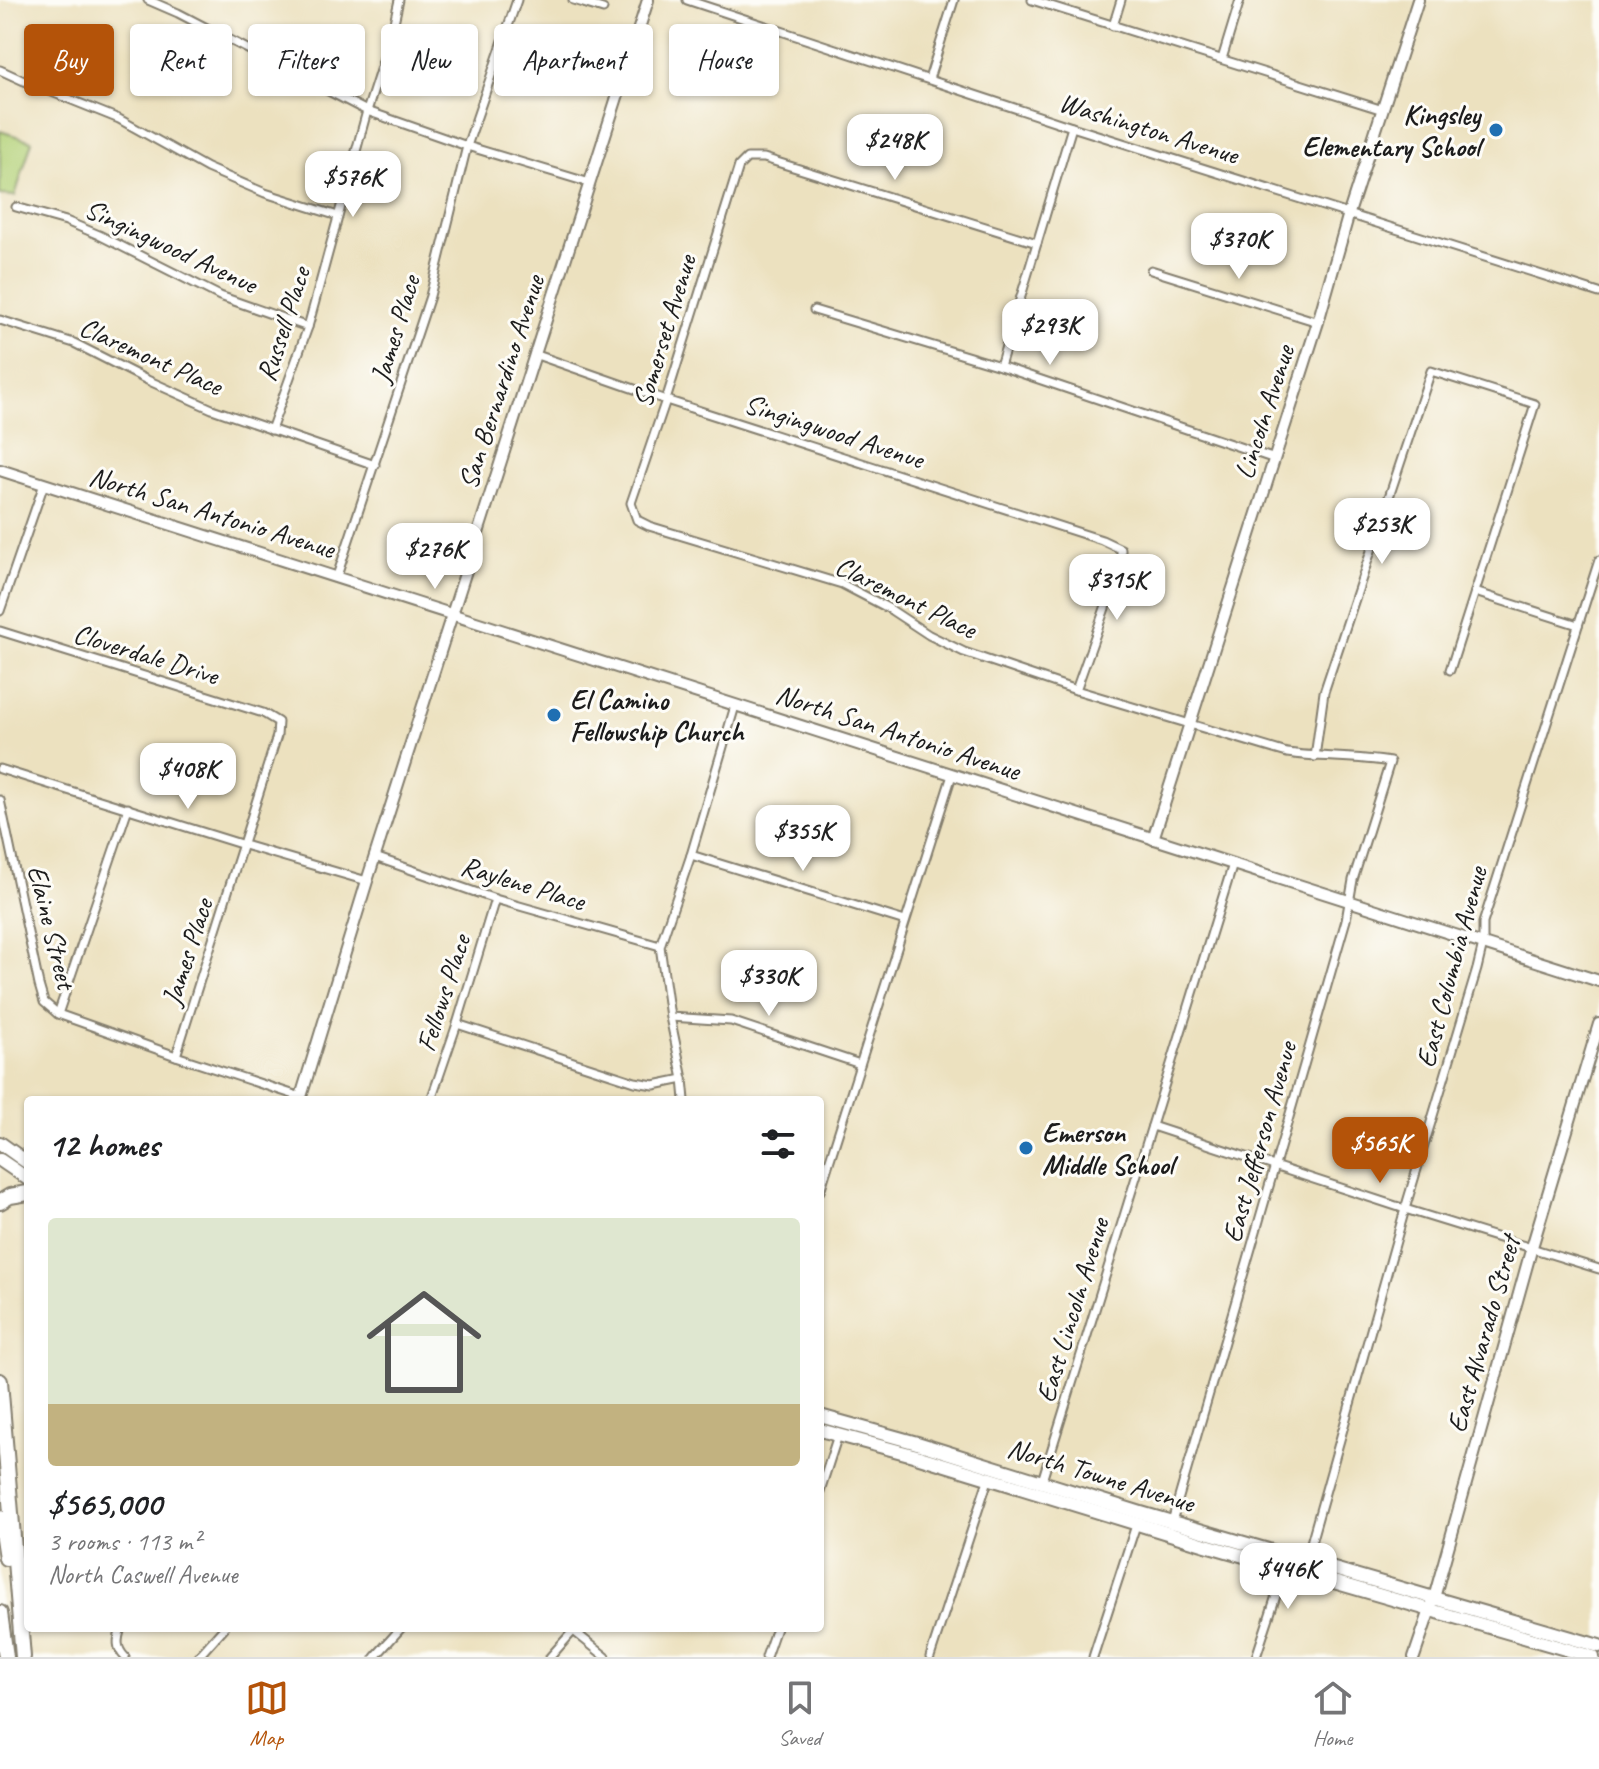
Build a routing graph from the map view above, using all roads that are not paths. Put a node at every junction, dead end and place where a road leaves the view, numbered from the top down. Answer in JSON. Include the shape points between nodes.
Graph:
{"nodes":[{"id":1,"x":148,"y":0,"type":"edge"},
{"id":2,"x":399,"y":0,"type":"edge"},
{"id":3,"x":517,"y":0,"type":"edge"},
{"id":4,"x":573,"y":0,"type":"edge"},
{"id":5,"x":648,"y":0,"type":"edge"},
{"id":6,"x":687,"y":0,"type":"edge"},
{"id":7,"x":954,"y":0,"type":"edge"},
{"id":8,"x":1032,"y":0,"type":"edge"},
{"id":9,"x":1121,"y":0,"type":"edge"},
{"id":10,"x":1240,"y":0,"type":"edge"},
{"id":11,"x":1418,"y":0,"type":"edge"},
{"id":12,"x":603,"y":9,"type":"dead end"},
{"id":13,"x":1113,"y":26,"type":"junction"},
{"id":14,"x":1222,"y":59,"type":"junction"},
{"id":15,"x":0,"y":70,"type":"edge"},
{"id":16,"x":929,"y":79,"type":"junction"},
{"id":17,"x":1383,"y":110,"type":"junction"},
{"id":18,"x":367,"y":111,"type":"junction"},
{"id":19,"x":1072,"y":127,"type":"junction"},
{"id":20,"x":467,"y":146,"type":"junction"},
{"id":21,"x":590,"y":183,"type":"junction"},
{"id":22,"x":16,"y":207,"type":"dead end"},
{"id":23,"x":1349,"y":213,"type":"junction"},
{"id":24,"x":338,"y":216,"type":"junction"},
{"id":25,"x":1037,"y":243,"type":"junction"},
{"id":26,"x":1151,"y":270,"type":"dead end"},
{"id":27,"x":1599,"y":293,"type":"edge"},
{"id":28,"x":814,"y":310,"type":"dead end"},
{"id":29,"x":0,"y":320,"type":"edge"},
{"id":30,"x":1318,"y":322,"type":"junction"},
{"id":31,"x":308,"y":327,"type":"junction"},
{"id":32,"x":534,"y":354,"type":"junction"},
{"id":33,"x":1000,"y":366,"type":"junction"},
{"id":34,"x":666,"y":400,"type":"junction"},
{"id":35,"x":271,"y":430,"type":"junction"},
{"id":36,"x":1275,"y":459,"type":"junction"},
{"id":37,"x":375,"y":465,"type":"junction"},
{"id":38,"x":0,"y":470,"type":"edge"},
{"id":39,"x":44,"y":484,"type":"junction"},
{"id":40,"x":637,"y":520,"type":"joint"},
{"id":41,"x":1599,"y":560,"type":"edge"},
{"id":42,"x":337,"y":576,"type":"junction"},
{"id":43,"x":1475,"y":592,"type":"junction"},
{"id":44,"x":0,"y":611,"type":"edge"},
{"id":45,"x":452,"y":615,"type":"junction"},
{"id":46,"x":1578,"y":625,"type":"junction"},
{"id":47,"x":0,"y":631,"type":"edge"},
{"id":48,"x":1450,"y":670,"type":"dead end"},
{"id":49,"x":1076,"y":690,"type":"junction"},
{"id":50,"x":735,"y":706,"type":"junction"},
{"id":51,"x":278,"y":722,"type":"joint"},
{"id":52,"x":1189,"y":722,"type":"junction"},
{"id":53,"x":1315,"y":757,"type":"junction"},
{"id":54,"x":1390,"y":762,"type":"joint"},
{"id":55,"x":0,"y":769,"type":"edge"},
{"id":56,"x":952,"y":775,"type":"junction"},
{"id":57,"x":0,"y":800,"type":"edge"},
{"id":58,"x":128,"y":808,"type":"junction"},
{"id":59,"x":1153,"y":839,"type":"junction"},
{"id":60,"x":244,"y":845,"type":"junction"},
{"id":61,"x":691,"y":855,"type":"junction"},
{"id":62,"x":375,"y":857,"type":"junction"},
{"id":63,"x":1233,"y":864,"type":"junction"},
{"id":64,"x":367,"y":881,"type":"junction"},
{"id":65,"x":495,"y":899,"type":"junction"},
{"id":66,"x":1349,"y":900,"type":"junction"},
{"id":67,"x":905,"y":921,"type":"junction"},
{"id":68,"x":1483,"y":944,"type":"junction"},
{"id":69,"x":660,"y":946,"type":"junction"},
{"id":70,"x":1599,"y":981,"type":"edge"},
{"id":71,"x":58,"y":1014,"type":"junction"},
{"id":72,"x":670,"y":1017,"type":"junction"},
{"id":73,"x":457,"y":1024,"type":"junction"},
{"id":74,"x":1599,"y":1024,"type":"edge"},
{"id":75,"x":176,"y":1056,"type":"junction"},
{"id":76,"x":860,"y":1064,"type":"junction"},
{"id":77,"x":683,"y":1079,"type":"junction"},
{"id":78,"x":294,"y":1096,"type":"edge"},
{"id":79,"x":301,"y":1096,"type":"edge"},
{"id":80,"x":432,"y":1096,"type":"edge"},
{"id":81,"x":685,"y":1096,"type":"edge"},
{"id":82,"x":1152,"y":1126,"type":"junction"},
{"id":83,"x":0,"y":1143,"type":"edge"},
{"id":84,"x":0,"y":1160,"type":"edge"},
{"id":85,"x":24,"y":1160,"type":"edge"},
{"id":86,"x":1275,"y":1167,"type":"junction"},
{"id":87,"x":24,"y":1176,"type":"edge"},
{"id":88,"x":824,"y":1178,"type":"edge"},
{"id":89,"x":24,"y":1194,"type":"edge"},
{"id":90,"x":0,"y":1202,"type":"edge"},
{"id":91,"x":1405,"y":1209,"type":"junction"},
{"id":92,"x":1532,"y":1247,"type":"junction"},
{"id":93,"x":1599,"y":1269,"type":"edge"},
{"id":94,"x":0,"y":1381,"type":"edge"},
{"id":95,"x":824,"y":1417,"type":"edge"},
{"id":96,"x":824,"y":1431,"type":"edge"},
{"id":97,"x":838,"y":1435,"type":"junction"},
{"id":98,"x":990,"y":1472,"type":"junction"},
{"id":99,"x":824,"y":1479,"type":"edge"},
{"id":100,"x":1039,"y":1488,"type":"junction"},
{"id":101,"x":0,"y":1518,"type":"edge"},
{"id":102,"x":1138,"y":1518,"type":"junction"},
{"id":103,"x":1169,"y":1527,"type":"junction"},
{"id":104,"x":1287,"y":1562,"type":"junction"},
{"id":105,"x":1304,"y":1567,"type":"junction"},
{"id":106,"x":1432,"y":1603,"type":"junction"},
{"id":107,"x":0,"y":1613,"type":"edge"},
{"id":108,"x":120,"y":1632,"type":"edge"},
{"id":109,"x":220,"y":1632,"type":"edge"},
{"id":110,"x":397,"y":1632,"type":"edge"},
{"id":111,"x":571,"y":1632,"type":"edge"},
{"id":112,"x":577,"y":1632,"type":"edge"},
{"id":113,"x":775,"y":1632,"type":"edge"},
{"id":114,"x":1599,"y":1646,"type":"edge"},
{"id":115,"x":6,"y":1657,"type":"edge"},
{"id":116,"x":22,"y":1657,"type":"edge"},
{"id":117,"x":125,"y":1657,"type":"edge"},
{"id":118,"x":198,"y":1657,"type":"edge"},
{"id":119,"x":375,"y":1657,"type":"edge"},
{"id":120,"x":550,"y":1657,"type":"edge"},
{"id":121,"x":606,"y":1657,"type":"edge"},
{"id":122,"x":766,"y":1657,"type":"edge"},
{"id":123,"x":930,"y":1657,"type":"edge"},
{"id":124,"x":1093,"y":1657,"type":"edge"},
{"id":125,"x":1256,"y":1657,"type":"edge"},
{"id":126,"x":1414,"y":1657,"type":"edge"},
{"id":127,"x":1593,"y":1657,"type":"edge"}],
"edges":[{"from":1,"to":18,"type":"street"},
{"from":2,"to":18,"type":"street","name":"Russell Place"},
{"from":3,"to":20,"type":"street","name":"James Place"},
{"from":4,"to":12,"type":"street"},
{"from":5,"to":21,"type":"main road","name":"San Bernardino Avenue"},
{"from":6,"to":16,"type":"street","name":"Washington Avenue"},
{"from":7,"to":16,"type":"street"},
{"from":8,"to":13,"type":"street"},
{"from":9,"to":13,"type":"street"},
{"from":10,"to":14,"type":"street"},
{"from":11,"to":17,"type":"main road","name":"Lincoln Avenue"},
{"from":13,"to":14,"type":"street"},
{"from":14,"to":17,"type":"street"},
{"from":15,"to":24,"type":"street","via":[[119,119],[250,187]]},
{"from":16,"to":19,"type":"street","name":"Washington Avenue"},
{"from":17,"to":23,"type":"main road","name":"Lincoln Avenue"},
{"from":18,"to":20,"type":"street"},
{"from":18,"to":24,"type":"street","name":"Russell Place"},
{"from":19,"to":23,"type":"street","name":"Washington Avenue"},
{"from":19,"to":25,"type":"street"},
{"from":20,"to":21,"type":"street"},
{"from":20,"to":37,"type":"street","name":"James Place","via":[[430,296]]},
{"from":21,"to":32,"type":"main road","name":"San Bernardino Avenue"},
{"from":22,"to":31,"type":"street","name":"Singingwood Avenue","via":[[66,221],[220,296]]},
{"from":23,"to":27,"type":"street","name":"Washington Avenue"},
{"from":23,"to":30,"type":"main road","name":"Lincoln Avenue"},
{"from":24,"to":31,"type":"street","name":"Russell Place"},
{"from":25,"to":33,"type":"street"},
{"from":25,"to":34,"type":"street","name":"Somerset Avenue","via":[[764,158],[747,158],[739,166]]},
{"from":26,"to":30,"type":"street"},
{"from":28,"to":33,"type":"street"},
{"from":29,"to":35,"type":"street","name":"Claremont Place","via":[[74,343],[212,409]]},
{"from":30,"to":36,"type":"main road","name":"Lincoln Avenue"},
{"from":31,"to":35,"type":"street","name":"Russell Place"},
{"from":32,"to":34,"type":"street","name":"Singingwood Avenue"},
{"from":32,"to":45,"type":"main road","name":"San Bernardino Avenue"},
{"from":33,"to":36,"type":"street"},
{"from":34,"to":40,"type":"street","name":"Somerset Avenue","via":[[631,503]]},
{"from":34,"to":49,"type":"street","name":"Singingwood Avenue","via":[[1121,549],[1121,563]]},
{"from":35,"to":37,"type":"street","name":"Claremont Place"},
{"from":36,"to":52,"type":"main road","name":"Lincoln Avenue"},
{"from":37,"to":42,"type":"street","name":"James Place"},
{"from":38,"to":39,"type":"main road","name":"North San Antonio Avenue"},
{"from":39,"to":42,"type":"main road","name":"North San Antonio Avenue"},
{"from":39,"to":44,"type":"street"},
{"from":40,"to":49,"type":"street","name":"Claremont Place","via":[[842,584],[964,652]]},
{"from":41,"to":46,"type":"street","name":"East Columbia Avenue"},
{"from":42,"to":45,"type":"main road","name":"North San Antonio Avenue"},
{"from":43,"to":46,"type":"street"},
{"from":43,"to":48,"type":"street"},
{"from":43,"to":53,"type":"street","via":[[1535,404],[1431,371],[1324,692]]},
{"from":45,"to":50,"type":"main road","name":"North San Antonio Avenue"},
{"from":45,"to":62,"type":"main road","name":"San Bernardino Avenue"},
{"from":46,"to":68,"type":"street","name":"East Columbia Avenue","via":[[1483,923]]},
{"from":47,"to":51,"type":"street","name":"Cloverdale Drive"},
{"from":49,"to":52,"type":"street","name":"Claremont Place"},
{"from":50,"to":56,"type":"main road","name":"North San Antonio Avenue"},
{"from":50,"to":61,"type":"street"},
{"from":51,"to":60,"type":"street","name":"James Place"},
{"from":52,"to":53,"type":"street","name":"Claremont Place"},
{"from":52,"to":59,"type":"main road","name":"Lincoln Avenue"},
{"from":53,"to":54,"type":"street","name":"Claremont Place"},
{"from":54,"to":66,"type":"street","name":"East Jefferson Avenue"},
{"from":55,"to":58,"type":"street"},
{"from":56,"to":59,"type":"main road","name":"North San Antonio Avenue"},
{"from":56,"to":67,"type":"street"},
{"from":57,"to":71,"type":"street","name":"Elaine Street","via":[[39,985],[44,1002]]},
{"from":58,"to":60,"type":"street"},
{"from":58,"to":71,"type":"street"},
{"from":59,"to":63,"type":"main road","name":"North San Antonio Avenue"},
{"from":60,"to":64,"type":"street"},
{"from":60,"to":75,"type":"street","name":"James Place"},
{"from":61,"to":67,"type":"street"},
{"from":61,"to":69,"type":"street"},
{"from":62,"to":64,"type":"main road","name":"San Bernardino Avenue"},
{"from":62,"to":65,"type":"street","name":"Raylene Place"},
{"from":63,"to":66,"type":"main road","name":"North San Antonio Avenue"},
{"from":63,"to":82,"type":"street","name":"East Lincoln Avenue"},
{"from":64,"to":79,"type":"main road","name":"San Bernardino Avenue"},
{"from":65,"to":69,"type":"street","name":"Raylene Place"},
{"from":65,"to":73,"type":"street","name":"Fellows Place"},
{"from":66,"to":68,"type":"main road","name":"North San Antonio Avenue"},
{"from":66,"to":86,"type":"street","name":"East Jefferson Avenue"},
{"from":67,"to":76,"type":"street"},
{"from":68,"to":70,"type":"main road","name":"North San Antonio Avenue"},
{"from":68,"to":91,"type":"street","name":"East Columbia Avenue"},
{"from":69,"to":72,"type":"street"},
{"from":71,"to":75,"type":"street"},
{"from":72,"to":76,"type":"street","via":[[731,1021]]},
{"from":72,"to":77,"type":"street"},
{"from":73,"to":77,"type":"street","via":[[635,1082],[654,1085]]},
{"from":73,"to":80,"type":"street","name":"Fellows Place"},
{"from":74,"to":92,"type":"main road","name":"East Alvarado Street"},
{"from":75,"to":78,"type":"street"},
{"from":76,"to":88,"type":"street"},
{"from":77,"to":81,"type":"street"},
{"from":82,"to":86,"type":"street"},
{"from":82,"to":100,"type":"street","name":"East Lincoln Avenue"},
{"from":83,"to":85,"type":"main road"},
{"from":84,"to":87,"type":"main road"},
{"from":86,"to":91,"type":"street"},
{"from":86,"to":103,"type":"street","name":"East Jefferson Avenue"},
{"from":89,"to":90,"type":"highway"},
{"from":91,"to":92,"type":"street"},
{"from":91,"to":105,"type":"street","name":"East Columbia Avenue"},
{"from":92,"to":93,"type":"street"},
{"from":92,"to":106,"type":"main road","name":"East Alvarado Street"},
{"from":94,"to":116,"type":"highway"},
{"from":95,"to":98,"type":"main road","name":"North Towne Avenue","via":[[917,1443]]},
{"from":96,"to":97,"type":"main road","name":"North Towne Avenue"},
{"from":97,"to":98,"type":"main road","name":"North Towne Avenue"},
{"from":97,"to":99,"type":"street"},
{"from":98,"to":100,"type":"main road","name":"North Towne Avenue"},
{"from":98,"to":123,"type":"street"},
{"from":100,"to":102,"type":"main road","name":"North Towne Avenue"},
{"from":101,"to":116,"type":"highway"},
{"from":102,"to":103,"type":"main road","name":"North Towne Avenue"},
{"from":102,"to":124,"type":"street"},
{"from":103,"to":104,"type":"main road","name":"North Towne Avenue"},
{"from":104,"to":105,"type":"main road","name":"North Towne Avenue"},
{"from":104,"to":125,"type":"street"},
{"from":105,"to":106,"type":"main road","name":"North Towne Avenue"},
{"from":106,"to":114,"type":"main road","name":"North Towne Avenue"},
{"from":106,"to":126,"type":"main road","name":"East Alvarado Street"},
{"from":106,"to":127,"type":"main road","name":"North Towne Avenue"},
{"from":107,"to":115,"type":"highway"},
{"from":108,"to":117,"type":"street","via":[[118,1647]]},
{"from":109,"to":118,"type":"street"},
{"from":110,"to":119,"type":"street"},
{"from":111,"to":120,"type":"street"},
{"from":112,"to":121,"type":"street"},
{"from":113,"to":122,"type":"street"}]}
